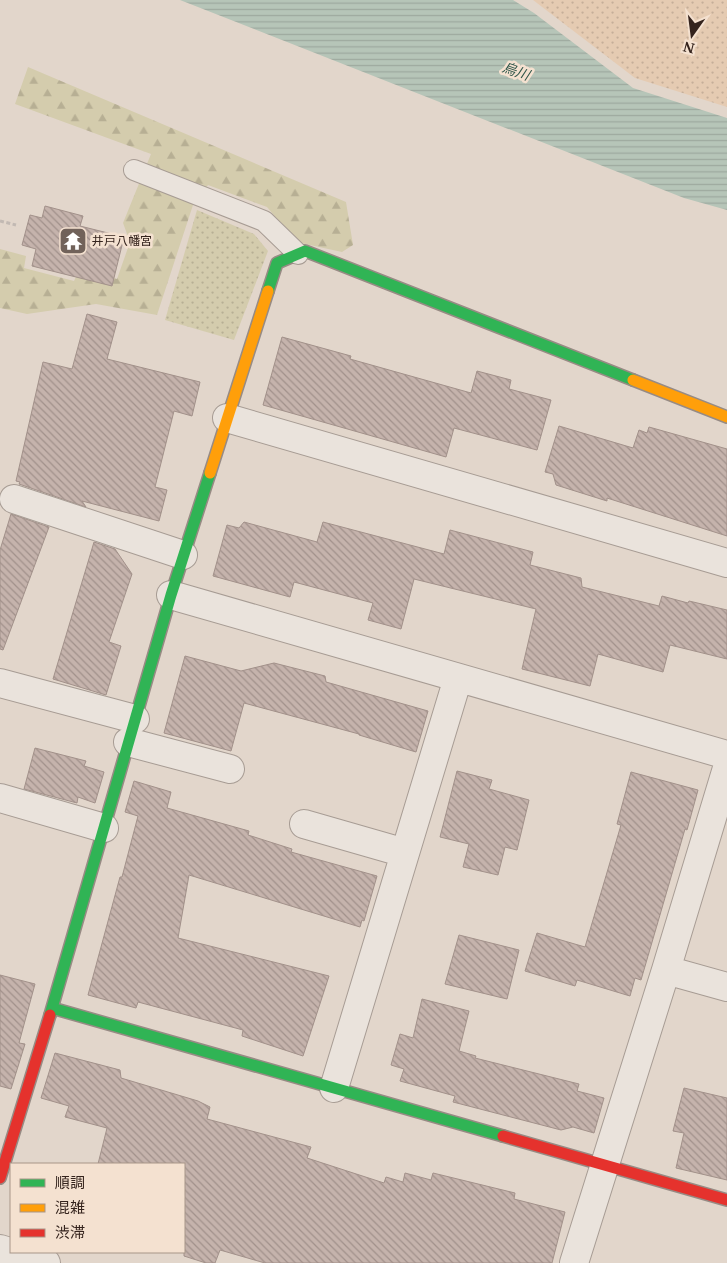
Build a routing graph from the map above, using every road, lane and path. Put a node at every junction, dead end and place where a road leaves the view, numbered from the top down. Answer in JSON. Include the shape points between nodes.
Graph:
{"nodes":[{"id":1,"x":134,"y":170,"type":"dead end"},
{"id":2,"x":0,"y":221,"type":"edge"},
{"id":3,"x":16,"y":225,"type":"dead end"},
{"id":4,"x":298,"y":254,"type":"junction"},
{"id":5,"x":727,"y":417,"type":"edge"},
{"id":6,"x":227,"y":418,"type":"junction"},
{"id":7,"x":14,"y":499,"type":"dead end"},
{"id":8,"x":184,"y":555,"type":"junction"},
{"id":9,"x":727,"y":562,"type":"edge"},
{"id":10,"x":171,"y":595,"type":"junction"},
{"id":11,"x":458,"y":678,"type":"junction"},
{"id":12,"x":0,"y":683,"type":"edge"},
{"id":13,"x":132,"y":731,"type":"junction"},
{"id":14,"x":727,"y":755,"type":"edge"},
{"id":15,"x":727,"y":768,"type":"edge"},
{"id":16,"x":230,"y":769,"type":"dead end"},
{"id":17,"x":0,"y":798,"type":"edge"},
{"id":18,"x":304,"y":824,"type":"dead end"},
{"id":19,"x":104,"y":828,"type":"junction"},
{"id":20,"x":405,"y":853,"type":"junction"},
{"id":21,"x":666,"y":970,"type":"junction"},
{"id":22,"x":727,"y":987,"type":"edge"},
{"id":23,"x":52,"y":1008,"type":"junction"},
{"id":24,"x":334,"y":1088,"type":"junction"},
{"id":25,"x":604,"y":1165,"type":"junction"},
{"id":26,"x":0,"y":1178,"type":"edge"},
{"id":27,"x":727,"y":1200,"type":"edge"},
{"id":28,"x":13,"y":1253,"type":"edge"},
{"id":29,"x":46,"y":1263,"type":"edge"},
{"id":30,"x":574,"y":1263,"type":"edge"}],
"edges":[{"from":1,"to":4,"type":"lane","via":[[264,221]]},
{"from":2,"to":3,"type":"path"},
{"from":4,"to":5,"type":"street","via":[[305,251]]},
{"from":4,"to":6,"type":"street","via":[[277,263]]},
{"from":6,"to":8,"type":"street"},
{"from":6,"to":9,"type":"street"},
{"from":7,"to":8,"type":"street"},
{"from":8,"to":10,"type":"street"},
{"from":10,"to":11,"type":"street"},
{"from":10,"to":13,"type":"street"},
{"from":11,"to":14,"type":"street"},
{"from":11,"to":20,"type":"street"},
{"from":12,"to":13,"type":"street"},
{"from":13,"to":16,"type":"street"},
{"from":13,"to":19,"type":"street"},
{"from":15,"to":21,"type":"street"},
{"from":17,"to":19,"type":"street"},
{"from":18,"to":20,"type":"street"},
{"from":19,"to":23,"type":"street"},
{"from":20,"to":24,"type":"street"},
{"from":21,"to":22,"type":"street"},
{"from":21,"to":25,"type":"street"},
{"from":23,"to":24,"type":"street"},
{"from":23,"to":26,"type":"street"},
{"from":24,"to":25,"type":"street"},
{"from":25,"to":27,"type":"street"},
{"from":25,"to":30,"type":"street"},
{"from":28,"to":29,"type":"street"}]}
